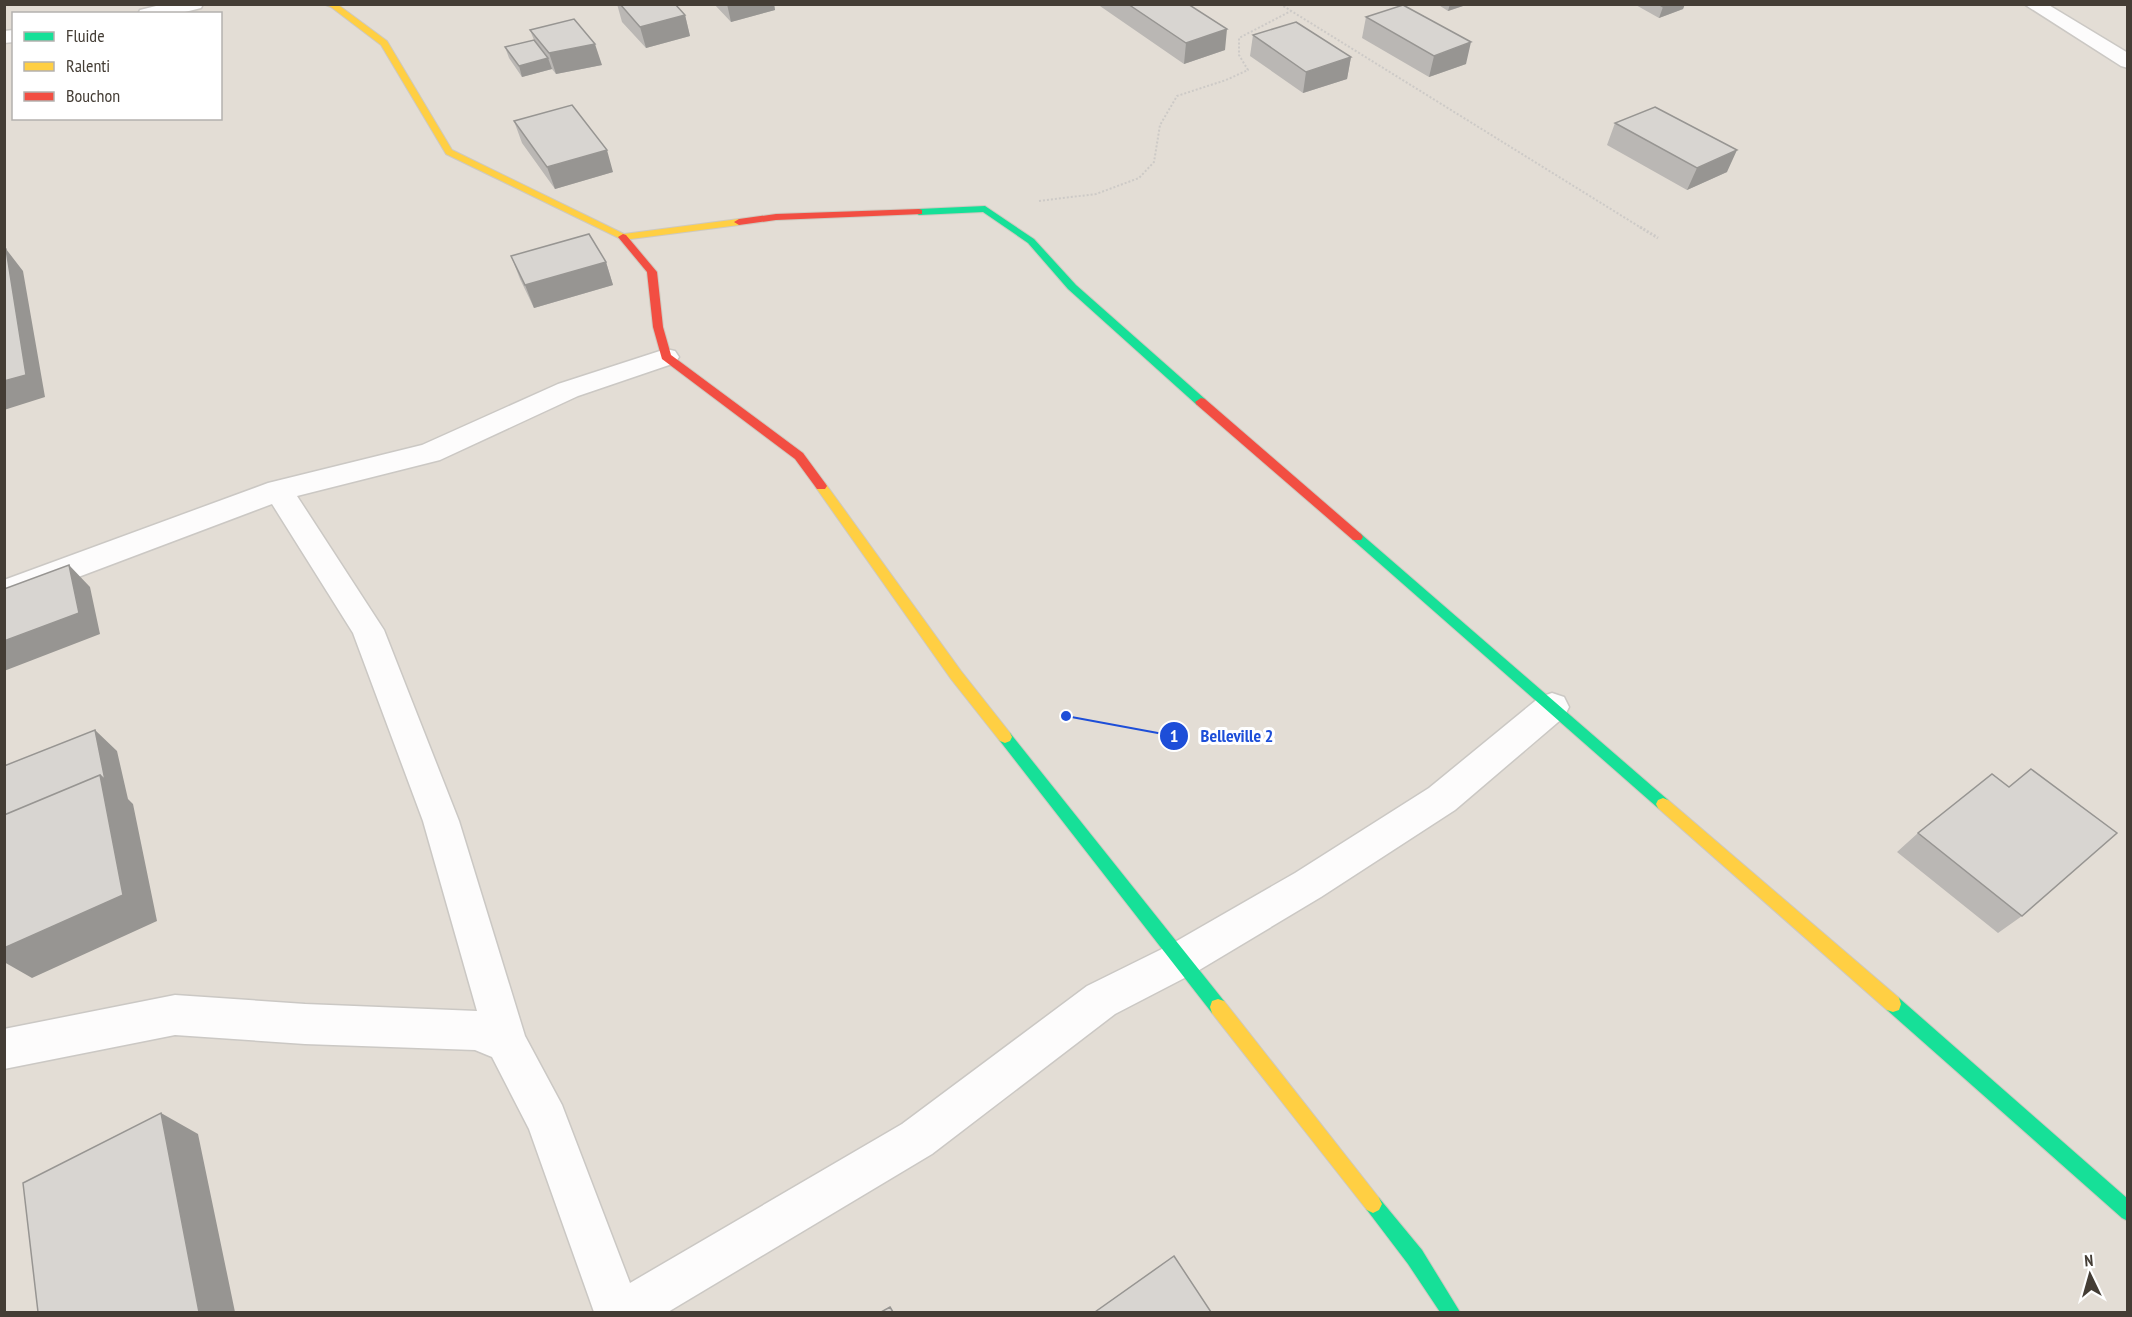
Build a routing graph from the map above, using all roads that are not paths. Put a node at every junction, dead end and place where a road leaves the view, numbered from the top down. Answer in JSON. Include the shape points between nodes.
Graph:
{"nodes":[{"id":1,"x":194,"y":4,"type":"edge"},
{"id":2,"x":327,"y":4,"type":"edge"},
{"id":3,"x":2033,"y":4,"type":"edge"},
{"id":4,"x":156,"y":12,"type":"edge"},
{"id":5,"x":2127,"y":62,"type":"edge"},
{"id":6,"x":622,"y":237,"type":"junction"},
{"id":7,"x":666,"y":357,"type":"junction"},
{"id":8,"x":278,"y":490,"type":"junction"},
{"id":9,"x":4,"y":593,"type":"edge"},
{"id":10,"x":1552,"y":707,"type":"junction"},
{"id":11,"x":1182,"y":959,"type":"junction"},
{"id":12,"x":507,"y":1043,"type":"junction"},
{"id":13,"x":4,"y":1049,"type":"edge"},
{"id":14,"x":2127,"y":1212,"type":"edge"},
{"id":15,"x":617,"y":1312,"type":"edge"},
{"id":16,"x":625,"y":1312,"type":"edge"},
{"id":17,"x":1450,"y":1312,"type":"edge"}],
"edges":[{"from":1,"to":4,"type":"street"},
{"from":2,"to":6,"type":"street","via":[[384,43],[449,152]]},
{"from":3,"to":5,"type":"street"},
{"from":6,"to":7,"type":"street","via":[[652,272],[658,327]]},
{"from":6,"to":10,"type":"street","via":[[776,217],[985,209],[1031,241],[1113,325]]},
{"from":7,"to":8,"type":"street","via":[[568,390],[430,453]]},
{"from":7,"to":11,"type":"street","via":[[800,456],[956,675]]},
{"from":8,"to":9,"type":"street"},
{"from":8,"to":12,"type":"street","via":[[368,630],[441,821]]},
{"from":10,"to":11,"type":"street","via":[[1442,799],[1308,885]]},
{"from":10,"to":14,"type":"street"},
{"from":11,"to":16,"type":"street","via":[[1101,1000],[917,1139]]},
{"from":11,"to":17,"type":"street","via":[[1415,1257]]},
{"from":12,"to":13,"type":"street","via":[[475,1030],[175,1015]]},
{"from":12,"to":15,"type":"street","via":[[547,1120]]}]}
